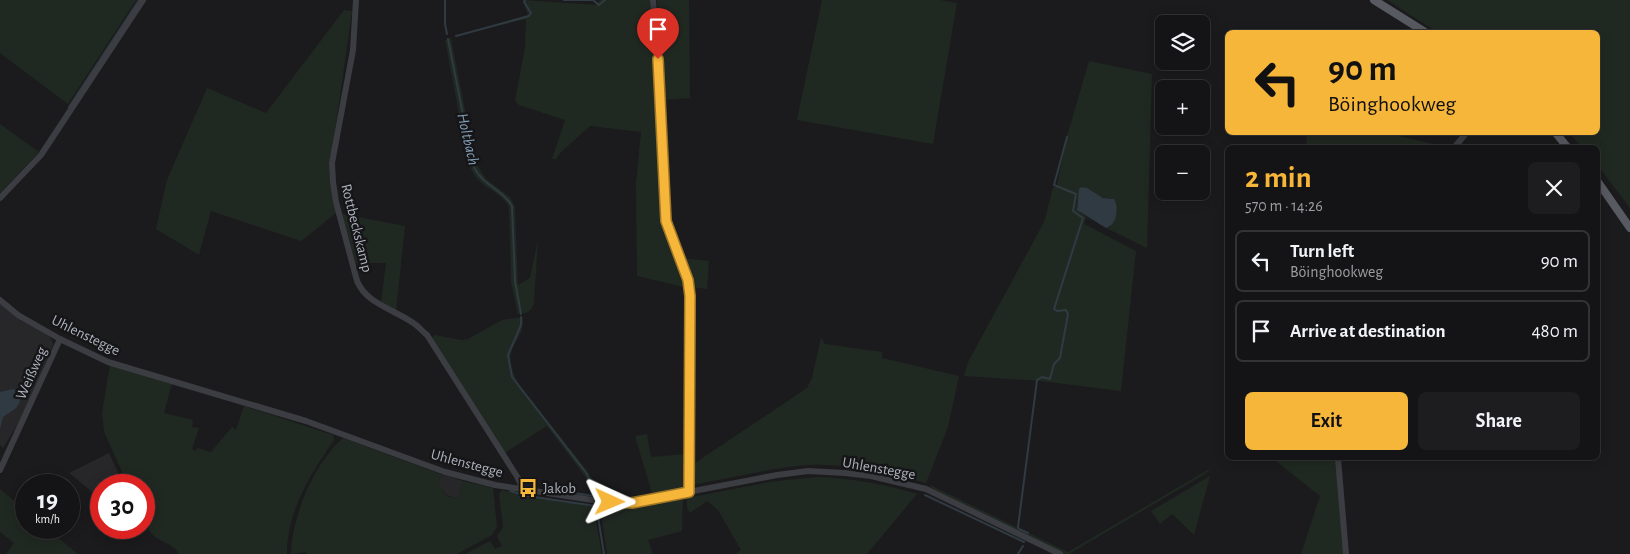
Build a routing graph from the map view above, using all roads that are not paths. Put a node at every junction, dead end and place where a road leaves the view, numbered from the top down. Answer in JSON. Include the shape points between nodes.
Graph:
{"nodes":[{"id":1,"x":143,"y":0,"type":"edge"},
{"id":2,"x":356,"y":0,"type":"edge"},
{"id":3,"x":653,"y":0,"type":"edge"},
{"id":4,"x":1374,"y":0,"type":"edge"},
{"id":5,"x":1422,"y":30,"type":"edge"},
{"id":6,"x":1465,"y":135,"type":"edge"},
{"id":7,"x":1557,"y":135,"type":"edge"},
{"id":8,"x":1456,"y":145,"type":"edge"},
{"id":9,"x":1566,"y":145,"type":"edge"},
{"id":10,"x":1600,"y":185,"type":"edge"},
{"id":11,"x":0,"y":198,"type":"edge"},
{"id":12,"x":1630,"y":228,"type":"edge"},
{"id":13,"x":0,"y":300,"type":"edge"},
{"id":14,"x":60,"y":339,"type":"junction"},
{"id":15,"x":1338,"y":460,"type":"edge"},
{"id":16,"x":0,"y":470,"type":"edge"},
{"id":17,"x":523,"y":490,"type":"junction"},
{"id":18,"x":689,"y":492,"type":"junction"},
{"id":19,"x":1060,"y":554,"type":"edge"},
{"id":20,"x":1346,"y":554,"type":"edge"}],
"edges":[{"from":1,"to":11,"type":"street","via":[[42,155]]},
{"from":2,"to":17,"type":"street","name":"Rottbeckskamp","via":[[353,50],[332,166],[336,202],[361,290],[415,324],[427,336]]},
{"from":3,"to":18,"type":"street","via":[[666,221],[688,280],[690,296]]},
{"from":4,"to":5,"type":"main road"},
{"from":6,"to":8,"type":"street"},
{"from":7,"to":9,"type":"main road"},
{"from":10,"to":12,"type":"main road"},
{"from":13,"to":14,"type":"street","name":"Uhlenstegge","via":[[18,315]]},
{"from":14,"to":16,"type":"street","name":"Weißweg"},
{"from":14,"to":17,"type":"street","name":"Uhlenstegge","via":[[108,362],[306,422],[444,472]]},
{"from":15,"to":20,"type":"street"},
{"from":17,"to":18,"type":"street","name":"Uhlenstegge","via":[[632,503]]},
{"from":18,"to":19,"type":"street","name":"Uhlenstegge","via":[[808,471],[871,476],[926,489]]}]}
